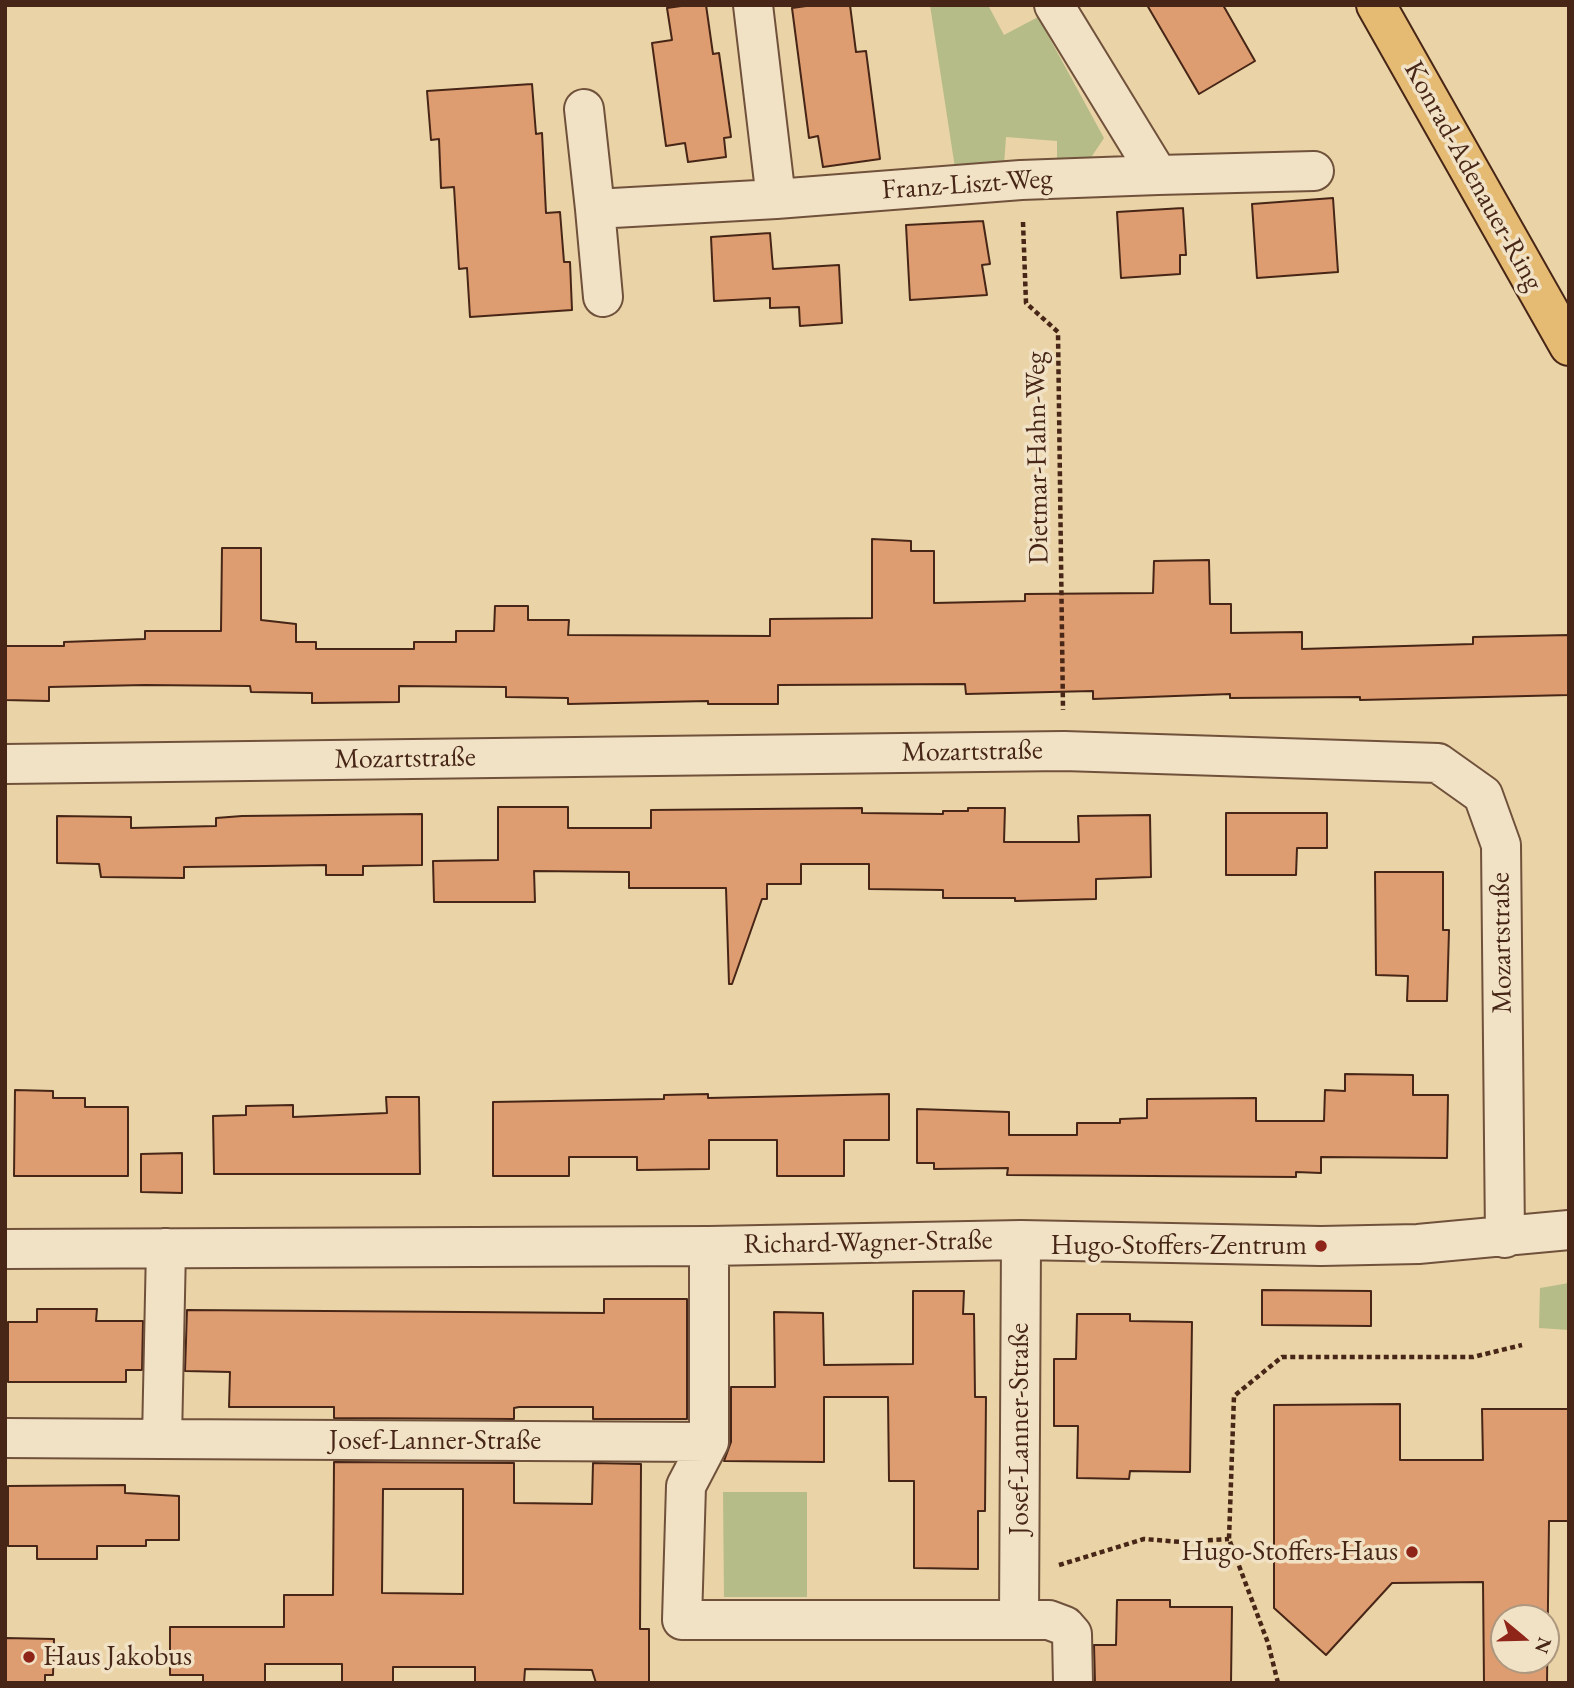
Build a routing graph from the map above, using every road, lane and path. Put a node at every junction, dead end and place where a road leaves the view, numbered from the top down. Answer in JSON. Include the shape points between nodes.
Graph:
{"nodes":[{"id":1,"x":753,"y":5,"type":"edge"},
{"id":2,"x":1054,"y":5,"type":"edge"},
{"id":3,"x":1376,"y":5,"type":"edge"},
{"id":4,"x":584,"y":109,"type":"dead end"},
{"id":5,"x":1314,"y":171,"type":"dead end"},
{"id":6,"x":1158,"y":175,"type":"junction"},
{"id":7,"x":1021,"y":180,"type":"junction"},
{"id":8,"x":776,"y":199,"type":"junction"},
{"id":9,"x":595,"y":209,"type":"junction"},
{"id":10,"x":603,"y":297,"type":"dead end"},
{"id":11,"x":1569,"y":346,"type":"edge"},
{"id":12,"x":1064,"y":751,"type":"junction"},
{"id":13,"x":5,"y":764,"type":"edge"},
{"id":14,"x":1569,"y":1230,"type":"edge"},
{"id":15,"x":1505,"y":1238,"type":"junction"},
{"id":16,"x":1021,"y":1240,"type":"junction"},
{"id":17,"x":709,"y":1246,"type":"junction"},
{"id":18,"x":166,"y":1248,"type":"junction"},
{"id":19,"x":5,"y":1249,"type":"edge"},
{"id":20,"x":1522,"y":1345,"type":"dead end"},
{"id":21,"x":5,"y":1438,"type":"edge"},
{"id":22,"x":162,"y":1439,"type":"junction"},
{"id":23,"x":709,"y":1442,"type":"junction"},
{"id":24,"x":1229,"y":1539,"type":"junction"},
{"id":25,"x":1019,"y":1579,"type":"junction"},
{"id":26,"x":1019,"y":1619,"type":"junction"},
{"id":27,"x":1073,"y":1683,"type":"edge"},
{"id":28,"x":1278,"y":1683,"type":"edge"}],
"edges":[{"from":1,"to":8,"type":"street"},
{"from":2,"to":6,"type":"street"},
{"from":3,"to":11,"type":"main road","name":"Konrad-Adenauer-Ring"},
{"from":4,"to":9,"type":"street"},
{"from":5,"to":6,"type":"street","name":"Franz-Liszt-Weg"},
{"from":6,"to":7,"type":"street","name":"Franz-Liszt-Weg"},
{"from":7,"to":8,"type":"street","name":"Franz-Liszt-Weg"},
{"from":7,"to":12,"type":"path","name":"Dietmar-Hahn-Weg","via":[[1026,303],[1058,332]]},
{"from":8,"to":9,"type":"street","name":"Franz-Liszt-Weg"},
{"from":9,"to":10,"type":"street"},
{"from":12,"to":13,"type":"street","name":"Mozartstraße"},
{"from":12,"to":15,"type":"street","name":"Mozartstraße","via":[[1438,763],[1483,795],[1501,845]]},
{"from":14,"to":15,"type":"street","name":"Richard-Wagner-Straße"},
{"from":15,"to":16,"type":"street","name":"Richard-Wagner-Straße","via":[[1321,1246]]},
{"from":16,"to":17,"type":"street","name":"Richard-Wagner-Straße"},
{"from":16,"to":25,"type":"street","name":"Josef-Lanner-Straße"},
{"from":17,"to":18,"type":"street","name":"Richard-Wagner-Straße"},
{"from":17,"to":23,"type":"street"},
{"from":18,"to":19,"type":"street","name":"Richard-Wagner-Straße"},
{"from":18,"to":22,"type":"street"},
{"from":20,"to":24,"type":"path","via":[[1472,1357],[1282,1357],[1234,1396]]},
{"from":21,"to":22,"type":"street"},
{"from":22,"to":23,"type":"street","name":"Josef-Lanner-Straße"},
{"from":23,"to":26,"type":"street","via":[[686,1486],[682,1620]]},
{"from":24,"to":25,"type":"path","via":[[1144,1539]]},
{"from":24,"to":28,"type":"path"},
{"from":25,"to":26,"type":"street","name":"Josef-Lanner-Straße"},
{"from":26,"to":27,"type":"street","via":[[1058,1621],[1072,1634]]}]}
